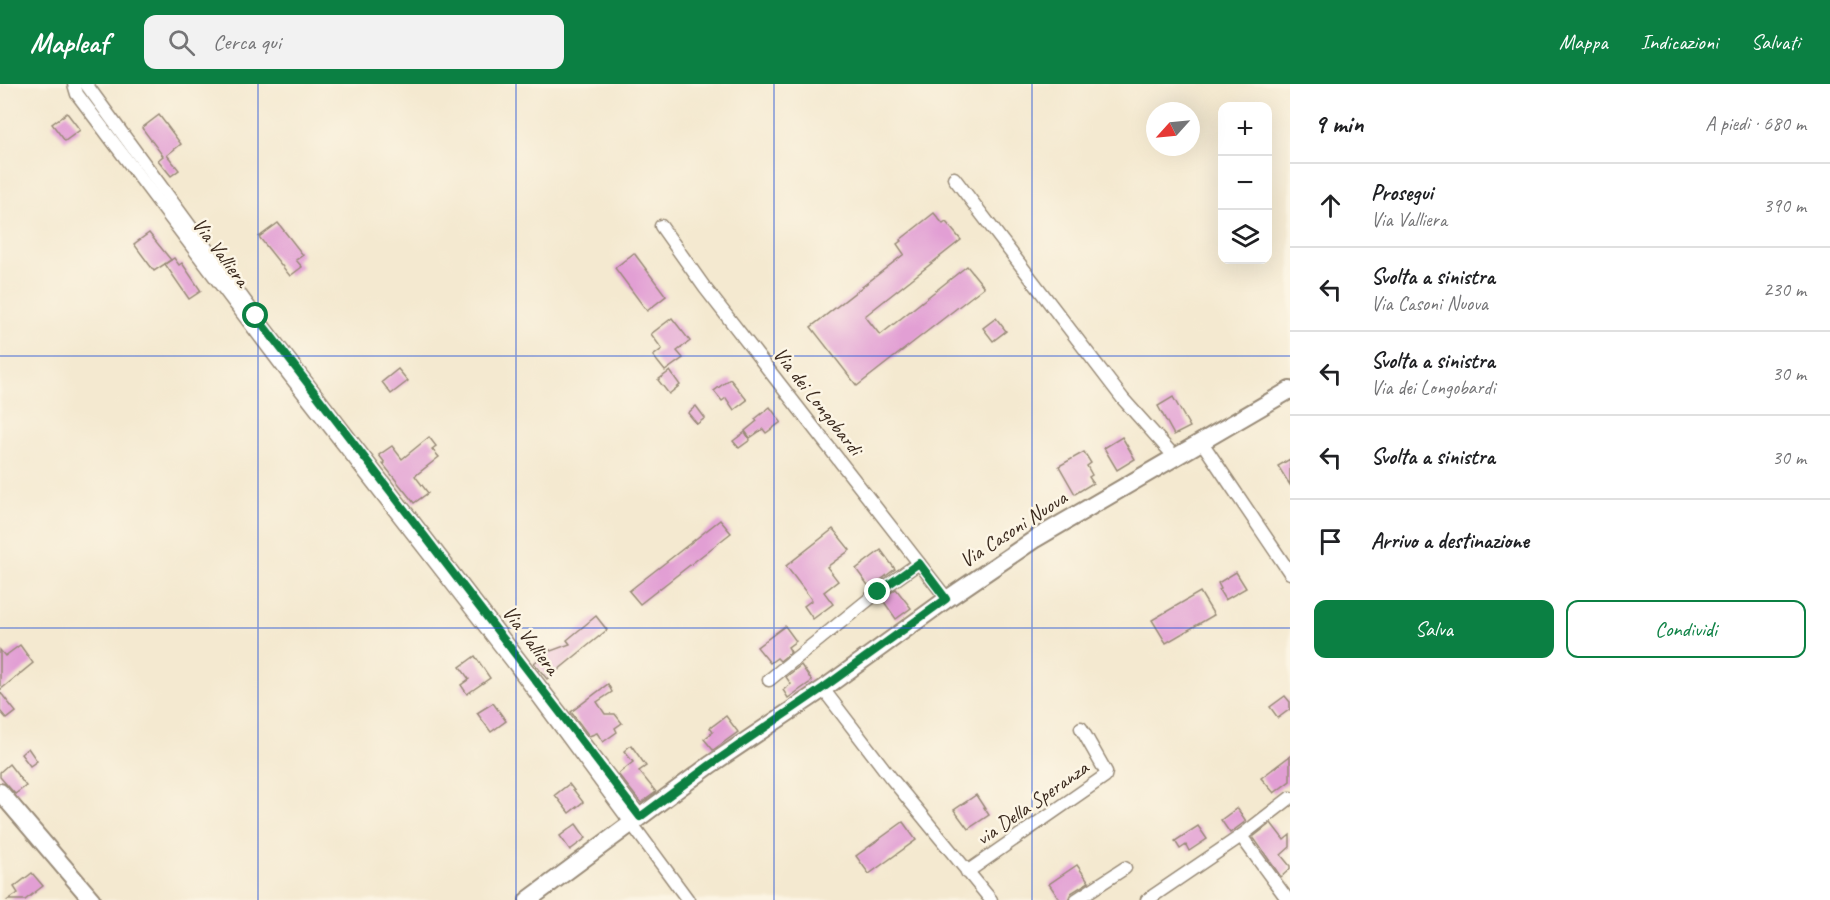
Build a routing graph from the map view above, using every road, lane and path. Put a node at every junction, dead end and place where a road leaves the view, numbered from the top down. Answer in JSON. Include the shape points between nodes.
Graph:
{"nodes":[{"id":1,"x":74,"y":84,"type":"edge"},
{"id":2,"x":86,"y":84,"type":"edge"},
{"id":3,"x":954,"y":178,"type":"dead end"},
{"id":4,"x":661,"y":226,"type":"dead end"},
{"id":5,"x":1290,"y":390,"type":"edge"},
{"id":6,"x":1201,"y":441,"type":"junction"},
{"id":7,"x":1174,"y":456,"type":"junction"},
{"id":8,"x":919,"y":563,"type":"junction"},
{"id":9,"x":1290,"y":573,"type":"edge"},
{"id":10,"x":946,"y":599,"type":"junction"},
{"id":11,"x":517,"y":660,"type":"junction"},
{"id":12,"x":769,"y":680,"type":"dead end"},
{"id":13,"x":823,"y":688,"type":"junction"},
{"id":14,"x":1082,"y":728,"type":"dead end"},
{"id":15,"x":1290,"y":798,"type":"edge"},
{"id":16,"x":3,"y":800,"type":"edge"},
{"id":17,"x":636,"y":819,"type":"junction"},
{"id":18,"x":1241,"y":836,"type":"junction"},
{"id":19,"x":1125,"y":868,"type":"dead end"},
{"id":20,"x":967,"y":872,"type":"junction"},
{"id":21,"x":92,"y":900,"type":"edge"},
{"id":22,"x":528,"y":900,"type":"edge"},
{"id":23,"x":688,"y":900,"type":"edge"},
{"id":24,"x":991,"y":900,"type":"edge"},
{"id":25,"x":1076,"y":900,"type":"edge"},
{"id":26,"x":1147,"y":900,"type":"edge"},
{"id":27,"x":1288,"y":900,"type":"edge"}],
"edges":[{"from":1,"to":11,"type":"street","name":"Via Valliera","via":[[282,366]]},
{"from":2,"to":11,"type":"street","name":"Via Valliera"},
{"from":3,"to":7,"type":"street","via":[[1123,399]]},
{"from":4,"to":8,"type":"street","name":"Via dei Longobardi"},
{"from":5,"to":6,"type":"main road","name":"Via Casoni Nuova"},
{"from":6,"to":7,"type":"main road","name":"Via Casoni Nuova"},
{"from":6,"to":9,"type":"street"},
{"from":7,"to":10,"type":"main road","name":"Via Casoni Nuova","via":[[1035,539]]},
{"from":8,"to":10,"type":"street","name":"Via dei Longobardi"},
{"from":8,"to":12,"type":"street"},
{"from":10,"to":13,"type":"main road","name":"Via Casoni Nuova"},
{"from":11,"to":17,"type":"street","name":"Via Valliera"},
{"from":13,"to":17,"type":"main road","name":"Via Casoni Nuova"},
{"from":13,"to":20,"type":"street"},
{"from":14,"to":20,"type":"street","name":"via Della Speranza","via":[[1105,776]]},
{"from":15,"to":18,"type":"street"},
{"from":16,"to":21,"type":"main road"},
{"from":17,"to":22,"type":"main road","name":"Via Casoni Nuova"},
{"from":17,"to":23,"type":"street","name":"Via Valliera"},
{"from":18,"to":26,"type":"street"},
{"from":18,"to":27,"type":"street"},
{"from":19,"to":25,"type":"street"},
{"from":20,"to":24,"type":"street"}]}
